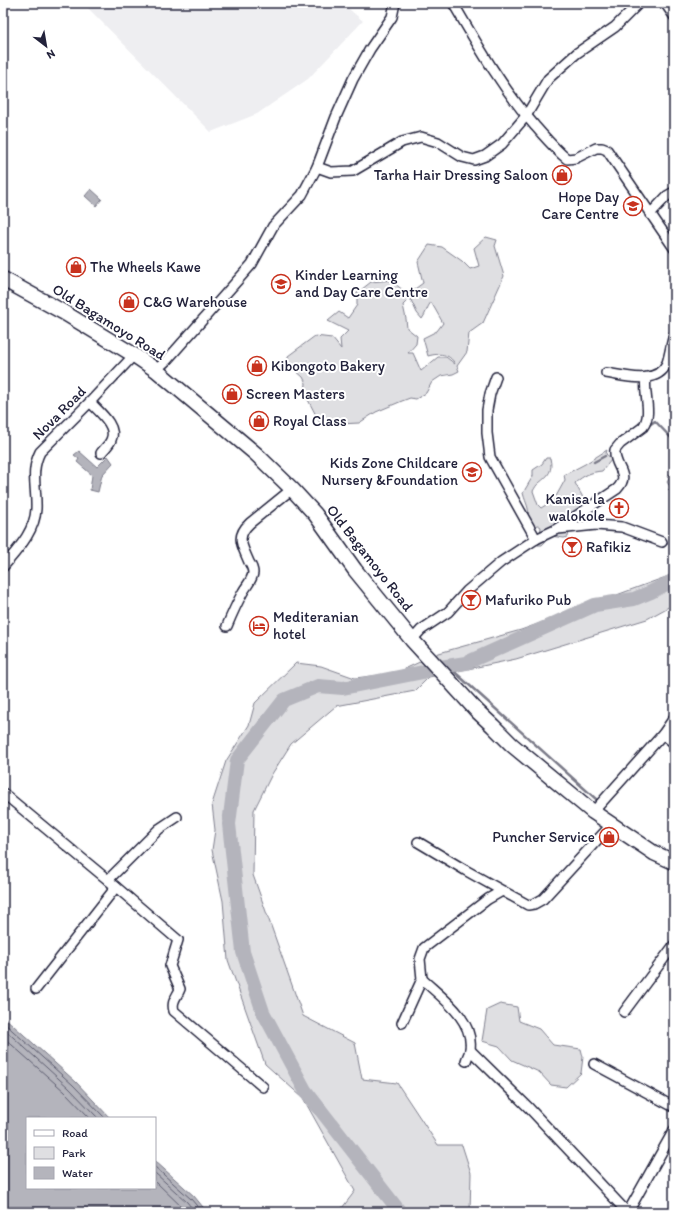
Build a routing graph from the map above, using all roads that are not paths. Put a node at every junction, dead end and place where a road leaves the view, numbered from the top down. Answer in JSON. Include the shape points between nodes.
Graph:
{"nodes":[{"id":1,"x":395,"y":3,"type":"edge"},
{"id":2,"x":453,"y":3,"type":"edge"},
{"id":3,"x":639,"y":3,"type":"edge"},
{"id":4,"x":665,"y":3,"type":"edge"},
{"id":5,"x":674,"y":16,"type":"edge"},
{"id":6,"x":526,"y":116,"type":"junction"},
{"id":7,"x":317,"y":167,"type":"junction"},
{"id":8,"x":674,"y":192,"type":"edge"},
{"id":9,"x":650,"y":214,"type":"junction"},
{"id":10,"x":674,"y":248,"type":"edge"},
{"id":11,"x":4,"y":281,"type":"edge"},
{"id":12,"x":674,"y":335,"type":"edge"},
{"id":13,"x":134,"y":355,"type":"junction"},
{"id":14,"x":156,"y":370,"type":"junction"},
{"id":15,"x":606,"y":373,"type":"dead end"},
{"id":16,"x":496,"y":377,"type":"dead end"},
{"id":17,"x":646,"y":378,"type":"junction"},
{"id":18,"x":90,"y":402,"type":"junction"},
{"id":19,"x":101,"y":453,"type":"dead end"},
{"id":20,"x":292,"y":489,"type":"junction"},
{"id":21,"x":555,"y":530,"type":"junction"},
{"id":22,"x":536,"y":540,"type":"junction"},
{"id":23,"x":662,"y":542,"type":"dead end"},
{"id":24,"x":3,"y":567,"type":"edge"},
{"id":25,"x":227,"y":626,"type":"dead end"},
{"id":26,"x":412,"y":640,"type":"junction"},
{"id":27,"x":674,"y":718,"type":"edge"},
{"id":28,"x":663,"y":734,"type":"junction"},
{"id":29,"x":674,"y":743,"type":"edge"},
{"id":30,"x":3,"y":793,"type":"edge"},
{"id":31,"x":592,"y":812,"type":"junction"},
{"id":32,"x":177,"y":817,"type":"dead end"},
{"id":33,"x":610,"y":824,"type":"junction"},
{"id":34,"x":418,"y":842,"type":"dead end"},
{"id":35,"x":674,"y":862,"type":"edge"},
{"id":36,"x":108,"y":880,"type":"junction"},
{"id":37,"x":116,"y":887,"type":"junction"},
{"id":38,"x":502,"y":892,"type":"junction"},
{"id":39,"x":674,"y":945,"type":"edge"},
{"id":40,"x":422,"y":979,"type":"junction"},
{"id":41,"x":36,"y":989,"type":"dead end"},
{"id":42,"x":624,"y":1012,"type":"dead end"},
{"id":43,"x":402,"y":1023,"type":"dead end"},
{"id":44,"x":470,"y":1050,"type":"junction"},
{"id":45,"x":466,"y":1061,"type":"dead end"},
{"id":46,"x":594,"y":1064,"type":"dead end"},
{"id":47,"x":263,"y":1087,"type":"dead end"},
{"id":48,"x":674,"y":1107,"type":"edge"},
{"id":49,"x":674,"y":1130,"type":"edge"},
{"id":50,"x":628,"y":1212,"type":"edge"}],
"edges":[{"from":1,"to":7,"type":"street","via":[[392,17],[370,48],[354,79]]},
{"from":2,"to":6,"type":"street","via":[[483,55]]},
{"from":3,"to":6,"type":"street","via":[[615,27],[577,53],[548,79]]},
{"from":4,"to":5,"type":"street"},
{"from":6,"to":7,"type":"street","via":[[502,144],[486,156],[474,160],[462,157],[438,142],[421,137],[402,142],[353,171],[331,172]]},
{"from":6,"to":9,"type":"street","via":[[567,159],[576,158],[596,148],[607,150]]},
{"from":7,"to":14,"type":"street","via":[[302,195],[273,226],[252,264]]},
{"from":8,"to":9,"type":"street"},
{"from":9,"to":10,"type":"street"},
{"from":11,"to":13,"type":"main road","name":"Old Bagamoyo Road","via":[[63,312]]},
{"from":12,"to":17,"type":"street","via":[[664,368]]},
{"from":13,"to":14,"type":"main road","name":"Old Bagamoyo Road"},
{"from":13,"to":18,"type":"street","name":"Nova Road"},
{"from":14,"to":20,"type":"main road","name":"Old Bagamoyo Road","via":[[256,454]]},
{"from":15,"to":17,"type":"street"},
{"from":16,"to":22,"type":"street","via":[[486,410],[490,457]]},
{"from":17,"to":21,"type":"street","via":[[646,423],[615,450],[623,482],[617,490]]},
{"from":18,"to":19,"type":"street","via":[[113,430],[112,440]]},
{"from":18,"to":24,"type":"street","name":"Nova Road","via":[[40,452],[34,470],[36,510],[31,526],[23,542]]},
{"from":20,"to":25,"type":"street","via":[[250,523],[241,534],[253,573]]},
{"from":20,"to":26,"type":"main road","name":"Old Bagamoyo Road"},
{"from":21,"to":22,"type":"street"},
{"from":21,"to":23,"type":"street","via":[[596,525],[622,527]]},
{"from":22,"to":26,"type":"street","via":[[490,571],[448,612],[421,630]]},
{"from":26,"to":31,"type":"main road","name":"Old Bagamoyo Road","via":[[512,745]]},
{"from":27,"to":28,"type":"street"},
{"from":28,"to":29,"type":"street"},
{"from":28,"to":31,"type":"street"},
{"from":30,"to":36,"type":"street"},
{"from":31,"to":33,"type":"main road","name":"Old Bagamoyo Road"},
{"from":32,"to":36,"type":"street","via":[[159,829]]},
{"from":33,"to":35,"type":"main road","name":"Old Bagamoyo Road","via":[[654,853]]},
{"from":33,"to":38,"type":"street","via":[[543,899],[528,905]]},
{"from":34,"to":38,"type":"street"},
{"from":36,"to":37,"type":"street"},
{"from":37,"to":41,"type":"street"},
{"from":37,"to":47,"type":"street","via":[[178,940],[170,966],[180,989],[174,999],[174,1011]]},
{"from":38,"to":40,"type":"street","via":[[488,899],[424,948],[420,959]]},
{"from":39,"to":42,"type":"street"},
{"from":40,"to":43,"type":"street"},
{"from":40,"to":44,"type":"street","via":[[465,1023],[470,1037]]},
{"from":44,"to":45,"type":"street"},
{"from":44,"to":50,"type":"street"},
{"from":46,"to":48,"type":"street"},
{"from":49,"to":50,"type":"street"}]}
